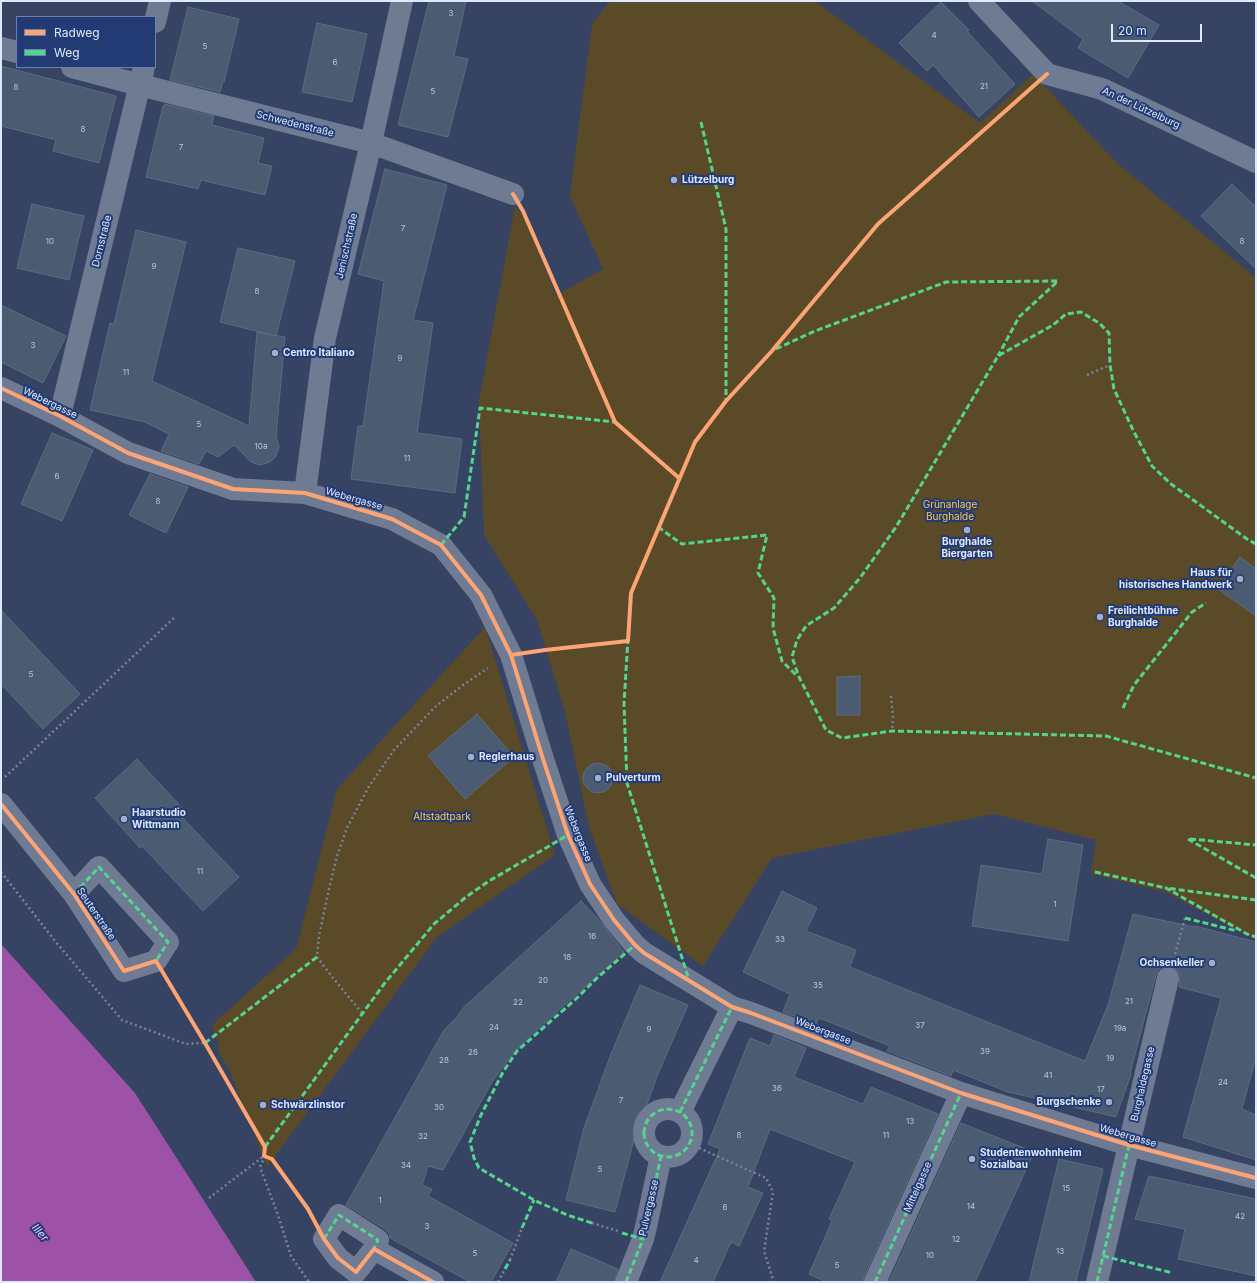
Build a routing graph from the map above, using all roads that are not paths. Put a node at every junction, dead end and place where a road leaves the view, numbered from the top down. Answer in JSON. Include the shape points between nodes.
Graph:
{"nodes":[{"id":1,"x":160,"y":1,"type":"edge"},
{"id":2,"x":402,"y":1,"type":"edge"},
{"id":3,"x":979,"y":1,"type":"edge"},
{"id":4,"x":156,"y":18,"type":"edge"},
{"id":5,"x":1,"y":48,"type":"edge"},
{"id":6,"x":16,"y":52,"type":"edge"},
{"id":7,"x":80,"y":68,"type":"edge"},
{"id":8,"x":142,"y":76,"type":"edge"},
{"id":9,"x":371,"y":143,"type":"junction"},
{"id":10,"x":1256,"y":162,"type":"edge"},
{"id":11,"x":513,"y":194,"type":"dead end"},
{"id":12,"x":1,"y":388,"type":"edge"},
{"id":13,"x":60,"y":416,"type":"junction"},
{"id":14,"x":305,"y":493,"type":"junction"},
{"id":15,"x":1,"y":804,"type":"edge"},
{"id":16,"x":74,"y":894,"type":"junction"},
{"id":17,"x":1168,"y":978,"type":"road end"},
{"id":18,"x":732,"y":1007,"type":"junction"},
{"id":19,"x":961,"y":1093,"type":"junction"},
{"id":20,"x":680,"y":1112,"type":"junction"},
{"id":21,"x":1129,"y":1145,"type":"junction"},
{"id":22,"x":661,"y":1156,"type":"junction"},
{"id":23,"x":1256,"y":1178,"type":"edge"},
{"id":24,"x":374,"y":1249,"type":"dead end"},
{"id":25,"x":433,"y":1282,"type":"edge"},
{"id":26,"x":626,"y":1282,"type":"edge"},
{"id":27,"x":875,"y":1282,"type":"edge"},
{"id":28,"x":1097,"y":1282,"type":"edge"}],
"edges":[{"from":1,"to":4,"type":"street"},
{"from":2,"to":9,"type":"street","name":"Jenischstraße"},
{"from":3,"to":10,"type":"street","name":"An der Lützelburg","via":[[1048,74],[1102,89]]},
{"from":5,"to":6,"type":"street"},
{"from":7,"to":8,"type":"street","name":"Schwedenstraße"},
{"from":8,"to":9,"type":"street","name":"Schwedenstraße"},
{"from":8,"to":13,"type":"street","name":"Dornstraße"},
{"from":9,"to":11,"type":"street","name":"Schwedenstraße"},
{"from":9,"to":14,"type":"street","name":"Jenischstraße","via":[[325,338]]},
{"from":12,"to":13,"type":"street","name":"Webergasse"},
{"from":13,"to":14,"type":"street","name":"Webergasse","via":[[128,453],[233,489]]},
{"from":14,"to":18,"type":"street","name":"Webergasse","via":[[392,519],[441,544],[481,596],[511,655],[568,835],[590,884],[614,920],[644,953]]},
{"from":15,"to":16,"type":"street","name":"Seuterstraße"},
{"from":16,"to":16,"type":"street","name":"Seuterstraße","via":[[124,971],[156,961],[168,942],[98,867]]},
{"from":17,"to":21,"type":"street","name":"Burghaldegasse"},
{"from":18,"to":19,"type":"street","name":"Webergasse"},
{"from":18,"to":20,"type":"street"},
{"from":19,"to":21,"type":"street","name":"Webergasse"},
{"from":19,"to":27,"type":"street","name":"Mittelgasse"},
{"from":20,"to":22,"type":"street","via":[[690,1122],[690,1144],[681,1154]]},
{"from":20,"to":22,"type":"street","via":[[664,1109],[650,1117],[646,1123],[644,1131],[648,1146]]},
{"from":21,"to":23,"type":"street","name":"Webergasse"},
{"from":21,"to":28,"type":"street","name":"Burghaldegasse"},
{"from":22,"to":26,"type":"street","name":"Pulvergasse","via":[[646,1227]]},
{"from":24,"to":25,"type":"street"}]}
